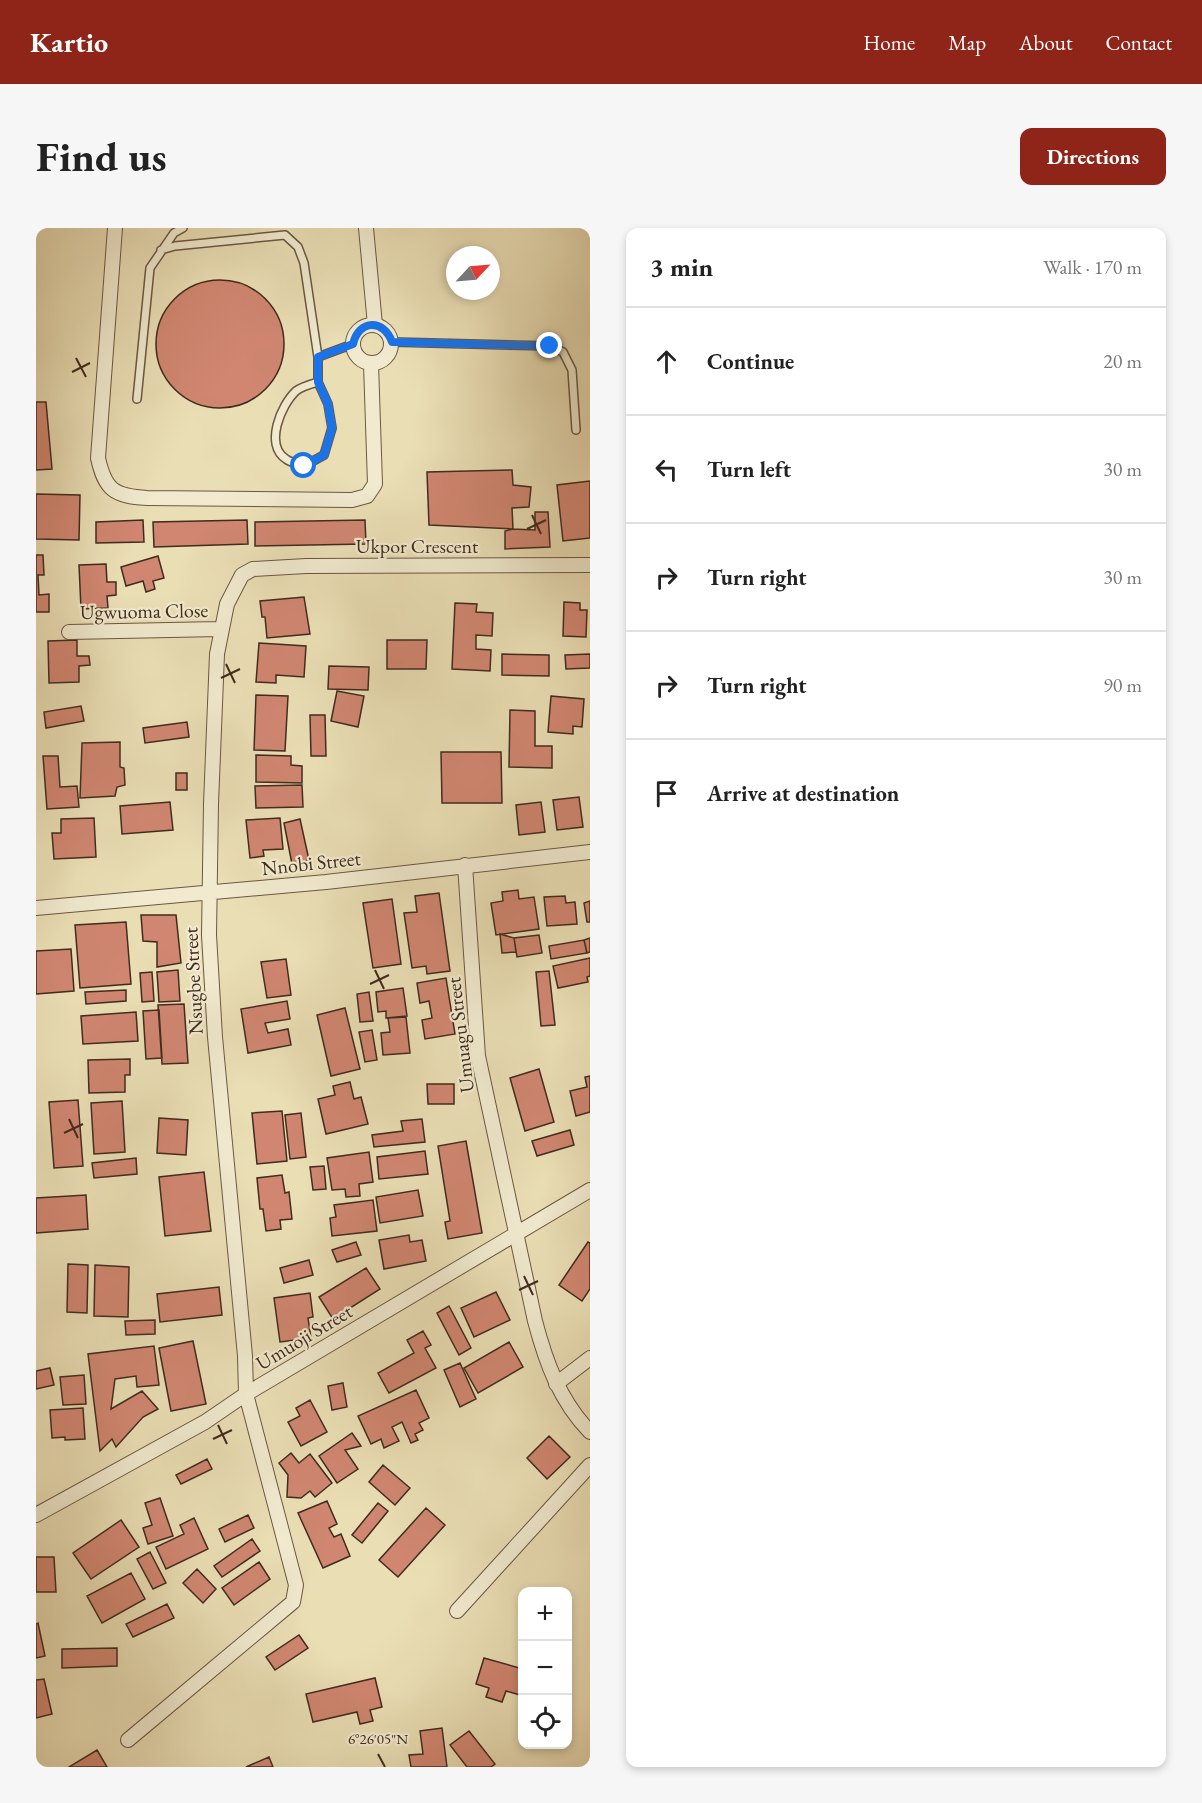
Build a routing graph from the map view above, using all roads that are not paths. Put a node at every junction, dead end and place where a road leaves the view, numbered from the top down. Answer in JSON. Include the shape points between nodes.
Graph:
{"nodes":[{"id":1,"x":115,"y":228,"type":"edge"},
{"id":2,"x":183,"y":228,"type":"edge"},
{"id":3,"x":364,"y":230,"type":"edge"},
{"id":4,"x":161,"y":250,"type":"junction"},
{"id":5,"x":375,"y":325,"type":"junction"},
{"id":6,"x":392,"y":342,"type":"junction"},
{"id":7,"x":353,"y":344,"type":"junction"},
{"id":8,"x":318,"y":357,"type":"junction"},
{"id":9,"x":371,"y":364,"type":"junction"},
{"id":10,"x":318,"y":382,"type":"junction"},
{"id":11,"x":137,"y":399,"type":"dead end"},
{"id":12,"x":576,"y":429,"type":"dead end"},
{"id":13,"x":590,"y":564,"type":"edge"},
{"id":14,"x":245,"y":572,"type":"joint"},
{"id":15,"x":220,"y":629,"type":"junction"},
{"id":16,"x":69,"y":632,"type":"dead end"},
{"id":17,"x":590,"y":852,"type":"edge"},
{"id":18,"x":465,"y":866,"type":"junction"},
{"id":19,"x":211,"y":892,"type":"junction"},
{"id":20,"x":36,"y":908,"type":"edge"},
{"id":21,"x":590,"y":1190,"type":"edge"},
{"id":22,"x":516,"y":1233,"type":"junction"},
{"id":23,"x":590,"y":1359,"type":"edge"},
{"id":24,"x":556,"y":1384,"type":"junction"},
{"id":25,"x":246,"y":1394,"type":"junction"},
{"id":26,"x":590,"y":1432,"type":"edge"},
{"id":27,"x":590,"y":1465,"type":"edge"},
{"id":28,"x":36,"y":1515,"type":"edge"},
{"id":29,"x":457,"y":1611,"type":"dead end"},
{"id":30,"x":129,"y":1740,"type":"dead end"}],
"edges":[{"from":1,"to":9,"type":"street","via":[[98,458],[102,479],[115,492],[147,498],[352,500],[367,496],[375,484]]},
{"from":2,"to":4,"type":"lane"},
{"from":3,"to":5,"type":"street"},
{"from":4,"to":8,"type":"lane","via":[[285,235],[298,247],[304,263]]},
{"from":4,"to":11,"type":"lane","via":[[150,268]]},
{"from":5,"to":6,"type":"street","via":[[383,328]]},
{"from":5,"to":7,"type":"street","via":[[360,329]]},
{"from":6,"to":9,"type":"street","via":[[386,358]]},
{"from":6,"to":12,"type":"lane","via":[[550,346],[563,352],[572,370]]},
{"from":7,"to":8,"type":"lane"},
{"from":7,"to":9,"type":"street","via":[[355,353]]},
{"from":8,"to":10,"type":"lane"},
{"from":10,"to":10,"type":"lane","via":[[328,404],[332,428],[324,455],[304,466],[285,459],[277,446],[275,425],[297,390]]},
{"from":13,"to":14,"type":"street","name":"Ukpor Crescent","via":[[306,566]]},
{"from":14,"to":15,"type":"street","name":"Nsugbe Street","via":[[227,604]]},
{"from":15,"to":16,"type":"street","name":"Ugwuoma Close"},
{"from":15,"to":19,"type":"street","name":"Nsugbe Street","via":[[211,804]]},
{"from":17,"to":18,"type":"street","name":"Nnobi Street"},
{"from":18,"to":19,"type":"street","name":"Nnobi Street"},
{"from":18,"to":22,"type":"street","name":"Umuagu Street","via":[[478,1056]]},
{"from":19,"to":20,"type":"street","name":"Nnobi Street"},
{"from":19,"to":25,"type":"street","name":"Nsugbe Street","via":[[209,934],[215,1037]]},
{"from":21,"to":22,"type":"street","name":"Umuoji Street"},
{"from":22,"to":24,"type":"street","name":"Umuagu Street","via":[[541,1344]]},
{"from":22,"to":25,"type":"street","name":"Umuoji Street"},
{"from":23,"to":24,"type":"street"},
{"from":24,"to":26,"type":"street","name":"Umuagu Street"},
{"from":25,"to":28,"type":"street","name":"Umuoji Street","via":[[205,1422]]},
{"from":25,"to":30,"type":"street","name":"Nsugbe Street","via":[[294,1580],[293,1602]]},
{"from":27,"to":29,"type":"street"}]}
